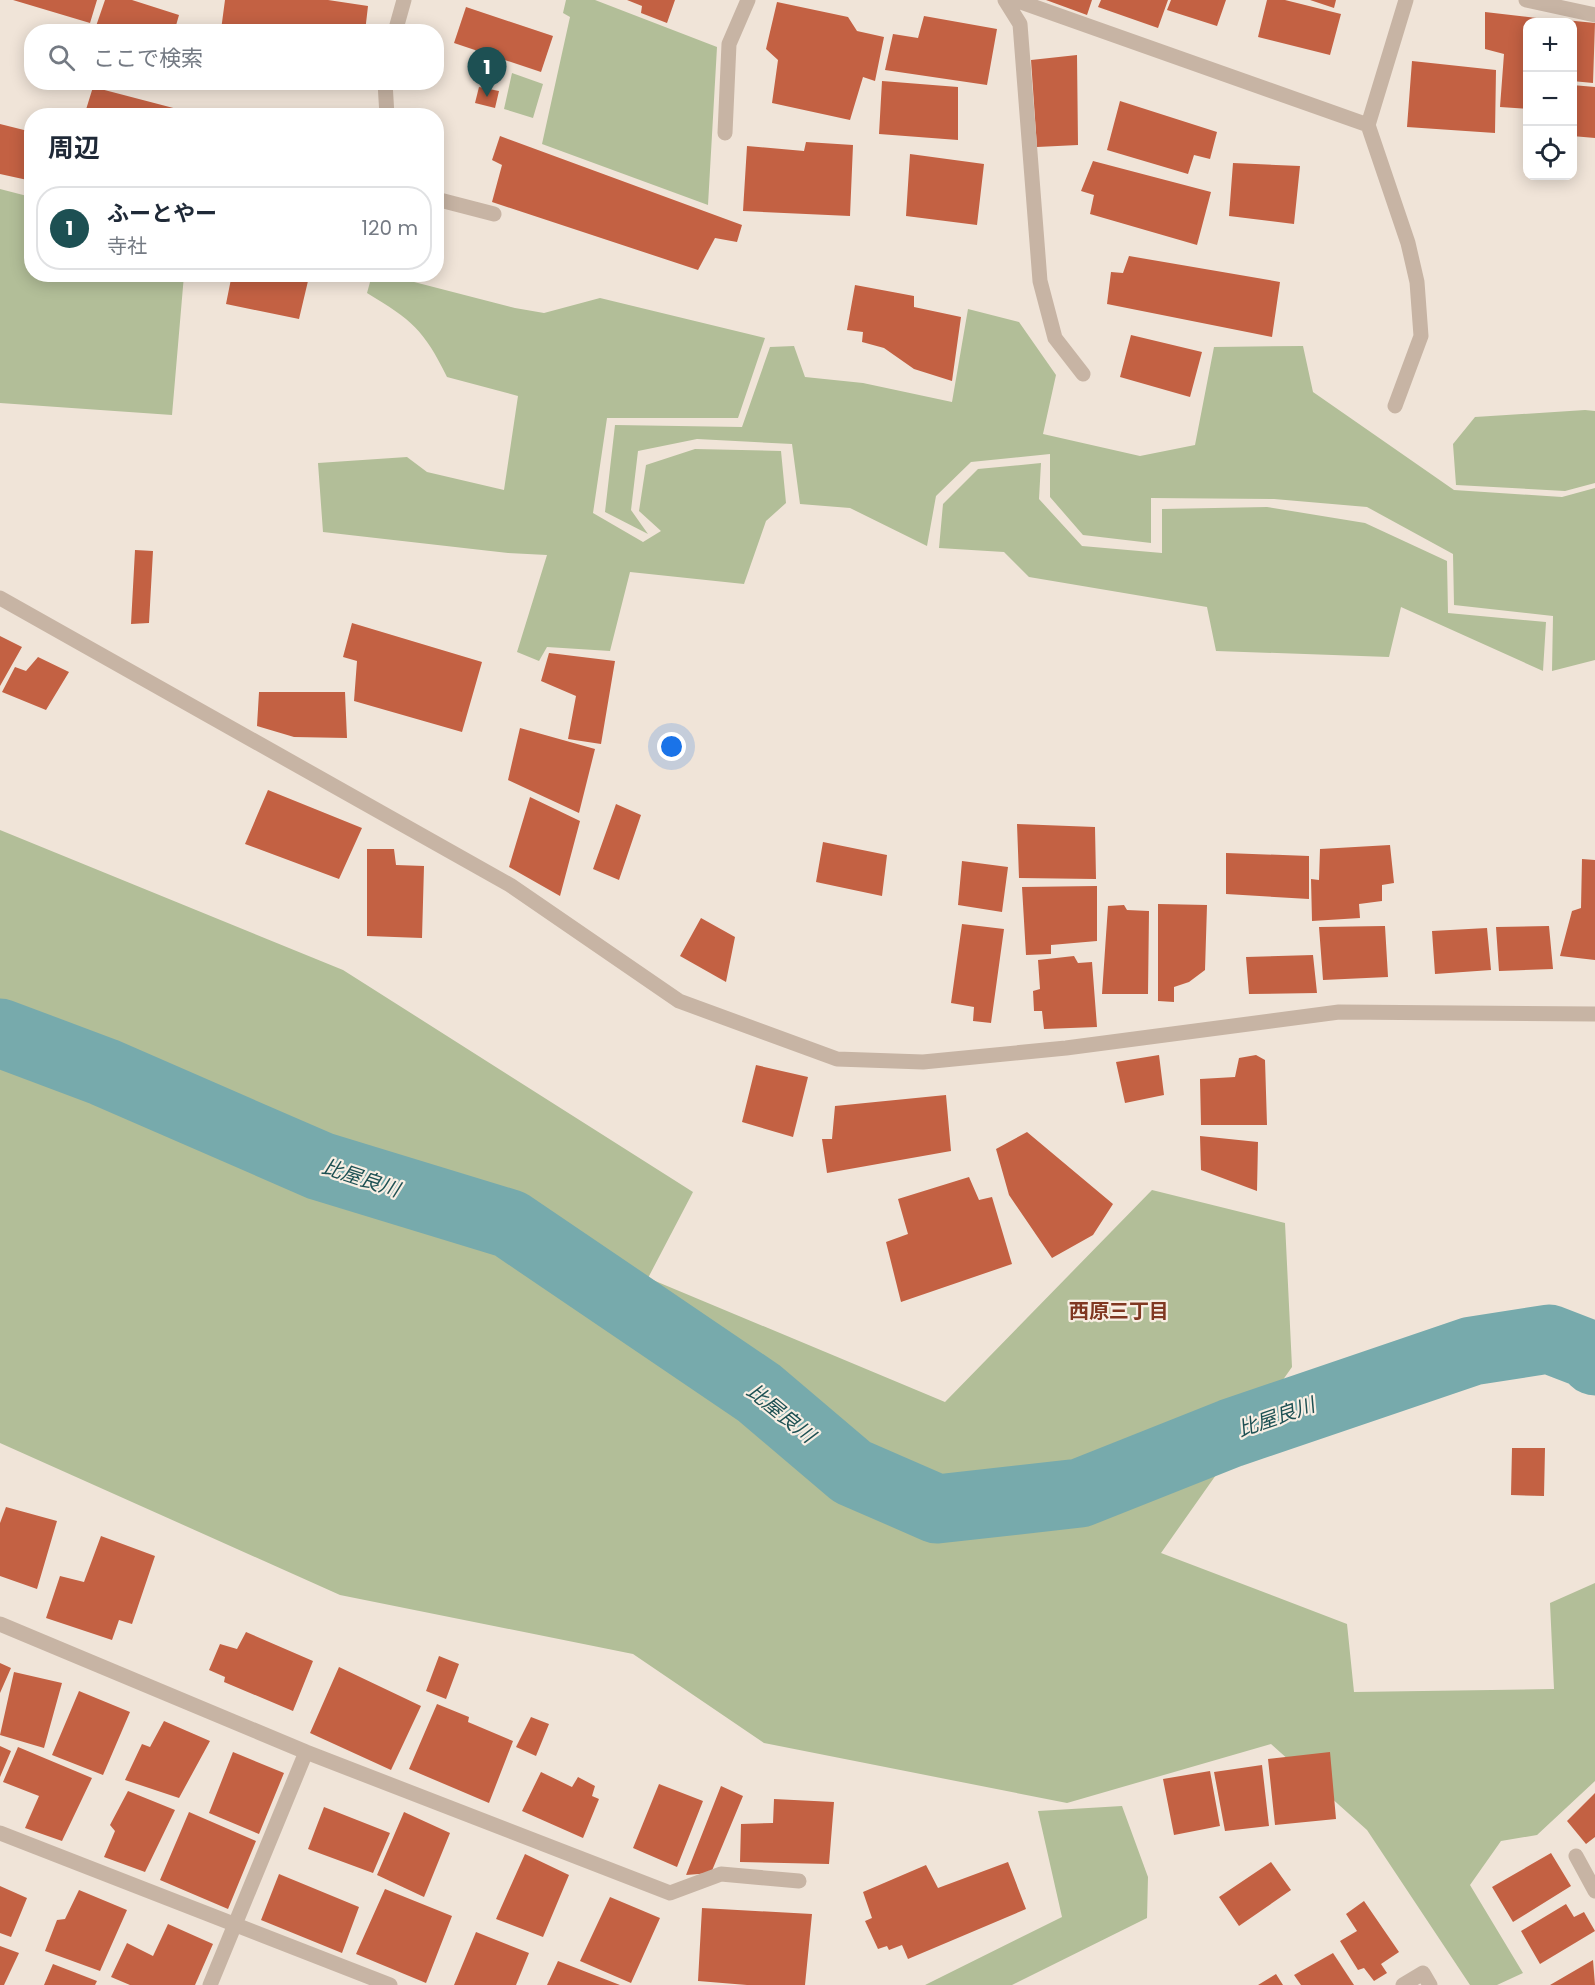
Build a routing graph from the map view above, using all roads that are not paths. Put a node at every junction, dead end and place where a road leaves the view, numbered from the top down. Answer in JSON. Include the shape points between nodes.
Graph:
{"nodes":[{"id":1,"x":404,"y":0,"type":"edge"},
{"id":2,"x":748,"y":0,"type":"edge"},
{"id":3,"x":1005,"y":0,"type":"edge"},
{"id":4,"x":1016,"y":0,"type":"edge"},
{"id":5,"x":1406,"y":0,"type":"edge"},
{"id":6,"x":1526,"y":0,"type":"edge"},
{"id":7,"x":1595,"y":15,"type":"edge"},
{"id":8,"x":397,"y":24,"type":"edge"},
{"id":9,"x":385,"y":90,"type":"edge"},
{"id":10,"x":387,"y":108,"type":"edge"},
{"id":11,"x":1368,"y":125,"type":"junction"},
{"id":12,"x":725,"y":133,"type":"dead end"},
{"id":13,"x":444,"y":201,"type":"edge"},
{"id":14,"x":494,"y":214,"type":"dead end"},
{"id":15,"x":1083,"y":374,"type":"dead end"},
{"id":16,"x":1395,"y":406,"type":"dead end"},
{"id":17,"x":0,"y":598,"type":"edge"},
{"id":18,"x":1595,"y":1014,"type":"edge"},
{"id":19,"x":0,"y":1624,"type":"edge"},
{"id":20,"x":306,"y":1752,"type":"junction"},
{"id":21,"x":0,"y":1833,"type":"edge"},
{"id":22,"x":1576,"y":1856,"type":"dead end"},
{"id":23,"x":799,"y":1881,"type":"dead end"},
{"id":24,"x":1595,"y":1891,"type":"edge"},
{"id":25,"x":234,"y":1925,"type":"junction"},
{"id":26,"x":210,"y":1985,"type":"edge"},
{"id":27,"x":390,"y":1985,"type":"edge"},
{"id":28,"x":1403,"y":1985,"type":"edge"},
{"id":29,"x":1430,"y":1985,"type":"edge"}],
"edges":[{"from":1,"to":8,"type":"street"},
{"from":2,"to":12,"type":"street","via":[[729,44]]},
{"from":3,"to":15,"type":"street","via":[[1020,24],[1040,281],[1055,338]]},
{"from":4,"to":11,"type":"street"},
{"from":5,"to":11,"type":"street"},
{"from":6,"to":7,"type":"street"},
{"from":9,"to":10,"type":"street"},
{"from":11,"to":16,"type":"street","via":[[1408,243],[1417,282],[1421,336]]},
{"from":13,"to":14,"type":"street"},
{"from":17,"to":18,"type":"street","via":[[510,885],[679,1001],[837,1059],[923,1062],[1066,1048],[1339,1012]]},
{"from":19,"to":20,"type":"street"},
{"from":20,"to":23,"type":"street","via":[[670,1893],[721,1874]]},
{"from":20,"to":25,"type":"street"},
{"from":21,"to":25,"type":"street"},
{"from":22,"to":24,"type":"street"},
{"from":25,"to":26,"type":"street"},
{"from":25,"to":27,"type":"street"},
{"from":28,"to":29,"type":"street","via":[[1424,1973]]}]}
